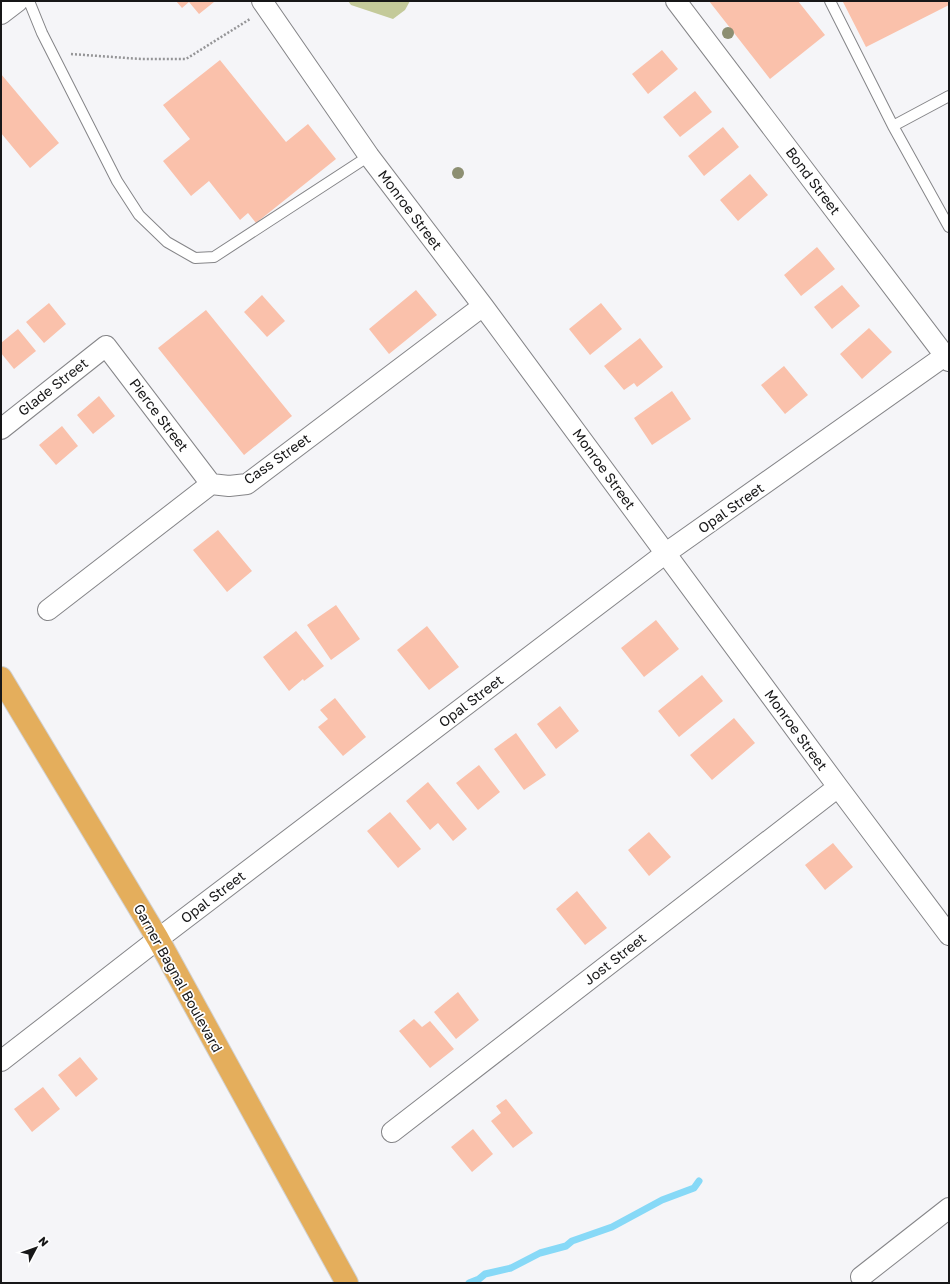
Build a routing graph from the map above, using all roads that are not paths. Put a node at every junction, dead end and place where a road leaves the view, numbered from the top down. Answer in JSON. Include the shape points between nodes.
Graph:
{"nodes":[{"id":1,"x":18,"y":1,"type":"edge"},
{"id":2,"x":29,"y":1,"type":"edge"},
{"id":3,"x":676,"y":1,"type":"edge"},
{"id":4,"x":830,"y":1,"type":"edge"},
{"id":5,"x":265,"y":4,"type":"edge"},
{"id":6,"x":1,"y":14,"type":"edge"},
{"id":7,"x":949,"y":96,"type":"edge"},
{"id":8,"x":893,"y":126,"type":"junction"},
{"id":9,"x":369,"y":156,"type":"junction"},
{"id":10,"x":949,"y":227,"type":"edge"},
{"id":11,"x":483,"y":306,"type":"junction"},
{"id":12,"x":106,"y":346,"type":"joint"},
{"id":13,"x":948,"y":356,"type":"edge"},
{"id":14,"x":1,"y":429,"type":"edge"},
{"id":15,"x":212,"y":484,"type":"junction"},
{"id":16,"x":666,"y":554,"type":"junction"},
{"id":17,"x":48,"y":610,"type":"dead end"},
{"id":18,"x":1,"y":678,"type":"edge"},
{"id":19,"x":838,"y":787,"type":"junction"},
{"id":20,"x":949,"y":935,"type":"edge"},
{"id":21,"x":158,"y":939,"type":"junction"},
{"id":22,"x":1,"y":1061,"type":"edge"},
{"id":23,"x":392,"y":1132,"type":"dead end"},
{"id":24,"x":949,"y":1208,"type":"edge"},
{"id":25,"x":861,"y":1276,"type":"dead end"},
{"id":26,"x":347,"y":1283,"type":"edge"}],
"edges":[{"from":1,"to":6,"type":"street"},
{"from":2,"to":9,"type":"lane","via":[[51,51],[117,181],[139,215],[167,242],[195,258],[214,258]]},
{"from":3,"to":13,"type":"street","name":"Bond Street"},
{"from":4,"to":8,"type":"lane"},
{"from":5,"to":9,"type":"street","name":"Monroe Street"},
{"from":7,"to":8,"type":"lane"},
{"from":8,"to":10,"type":"lane"},
{"from":9,"to":11,"type":"street","name":"Monroe Street"},
{"from":11,"to":15,"type":"street","name":"Cass Street","via":[[247,484]]},
{"from":11,"to":16,"type":"street","name":"Monroe Street"},
{"from":12,"to":14,"type":"street","name":"Glade Street"},
{"from":12,"to":15,"type":"street","name":"Pierce Street"},
{"from":13,"to":16,"type":"street","name":"Opal Street"},
{"from":15,"to":17,"type":"street"},
{"from":16,"to":19,"type":"street","name":"Monroe Street"},
{"from":16,"to":21,"type":"street","name":"Opal Street"},
{"from":18,"to":21,"type":"highway","name":"Garner Bagnal Boulevard"},
{"from":19,"to":20,"type":"street","name":"Monroe Street"},
{"from":19,"to":23,"type":"street","name":"Jost Street"},
{"from":21,"to":22,"type":"street","name":"Opal Street"},
{"from":21,"to":26,"type":"highway","name":"Garner Bagnal Boulevard"},
{"from":24,"to":25,"type":"street"}]}
